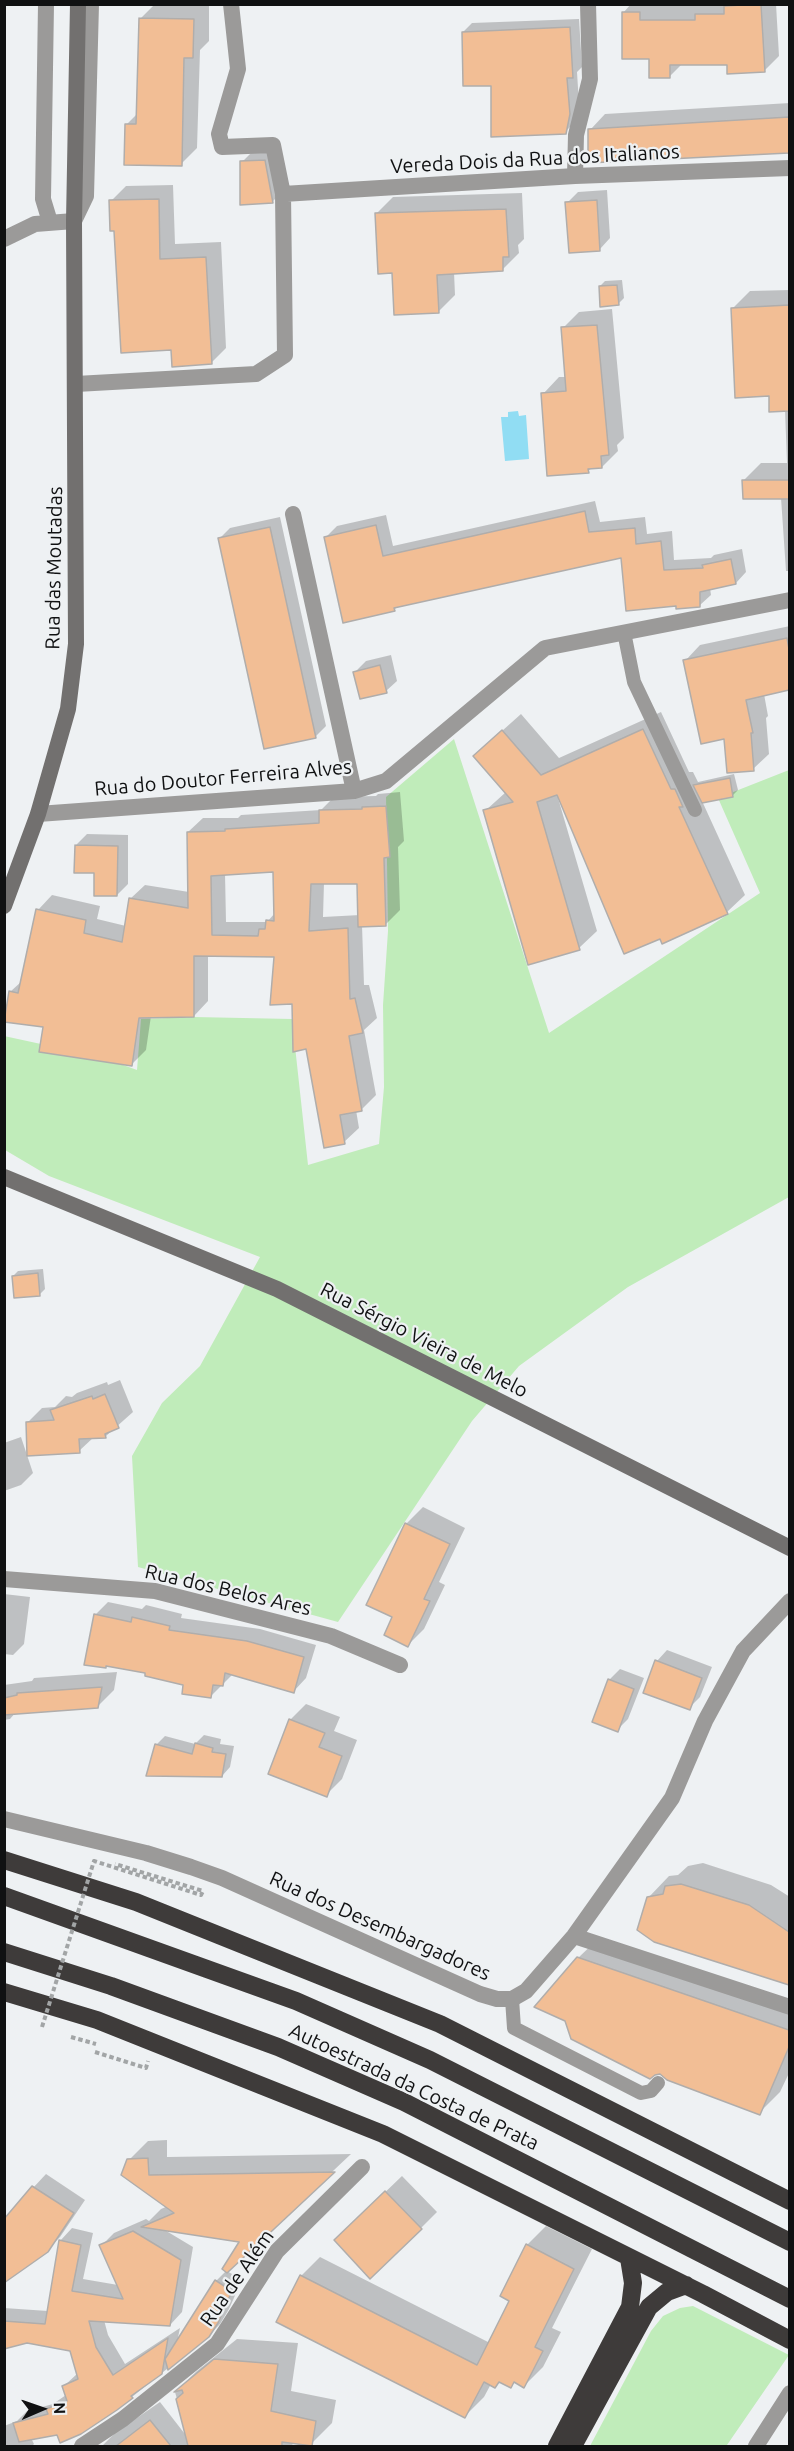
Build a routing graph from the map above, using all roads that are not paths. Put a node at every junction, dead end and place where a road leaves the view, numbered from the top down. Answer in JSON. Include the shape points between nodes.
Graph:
{"nodes":[{"id":1,"x":46,"y":4,"type":"edge"},
{"id":2,"x":78,"y":4,"type":"edge"},
{"id":3,"x":91,"y":4,"type":"edge"},
{"id":4,"x":231,"y":4,"type":"edge"},
{"id":5,"x":588,"y":4,"type":"edge"},
{"id":6,"x":789,"y":168,"type":"edge"},
{"id":7,"x":575,"y":176,"type":"junction"},
{"id":8,"x":284,"y":194,"type":"junction"},
{"id":9,"x":74,"y":221,"type":"junction"},
{"id":10,"x":50,"y":222,"type":"junction"},
{"id":11,"x":4,"y":239,"type":"edge"},
{"id":12,"x":76,"y":384,"type":"junction"},
{"id":13,"x":293,"y":514,"type":"dead end"},
{"id":14,"x":789,"y":600,"type":"edge"},
{"id":15,"x":624,"y":632,"type":"junction"},
{"id":16,"x":354,"y":791,"type":"junction"},
{"id":17,"x":695,"y":810,"type":"dead end"},
{"id":18,"x":38,"y":814,"type":"junction"},
{"id":19,"x":4,"y":906,"type":"edge"},
{"id":20,"x":4,"y":1177,"type":"edge"},
{"id":21,"x":31,"y":1188,"type":"junction"},
{"id":22,"x":4,"y":1189,"type":"edge"},
{"id":23,"x":789,"y":1548,"type":"edge"},
{"id":24,"x":4,"y":1579,"type":"edge"},
{"id":25,"x":789,"y":1601,"type":"edge"},
{"id":26,"x":400,"y":1665,"type":"dead end"},
{"id":27,"x":4,"y":1819,"type":"edge"},
{"id":28,"x":4,"y":1860,"type":"edge"},
{"id":29,"x":4,"y":1896,"type":"edge"},
{"id":30,"x":574,"y":1936,"type":"junction"},
{"id":31,"x":4,"y":1952,"type":"edge"},
{"id":32,"x":4,"y":1992,"type":"edge"},
{"id":33,"x":512,"y":1999,"type":"junction"},
{"id":34,"x":789,"y":2007,"type":"edge"},
{"id":35,"x":658,"y":2083,"type":"dead end"},
{"id":36,"x":362,"y":2167,"type":"dead end"},
{"id":37,"x":789,"y":2201,"type":"edge"},
{"id":38,"x":789,"y":2242,"type":"edge"},
{"id":39,"x":629,"y":2258,"type":"junction"},
{"id":40,"x":686,"y":2285,"type":"junction"},
{"id":41,"x":789,"y":2299,"type":"edge"},
{"id":42,"x":789,"y":2340,"type":"edge"},
{"id":43,"x":789,"y":2393,"type":"edge"},
{"id":44,"x":82,"y":2446,"type":"edge"},
{"id":45,"x":557,"y":2446,"type":"edge"},
{"id":46,"x":573,"y":2446,"type":"edge"},
{"id":47,"x":756,"y":2446,"type":"edge"}],
"edges":[{"from":1,"to":10,"type":"street","via":[[42,199]]},
{"from":2,"to":9,"type":"main road","name":"Rua das Moutadas"},
{"from":3,"to":9,"type":"street","name":"Rua das Moutadas","via":[[86,196]]},
{"from":4,"to":8,"type":"street","via":[[238,69],[219,134],[222,147],[273,145]]},
{"from":5,"to":7,"type":"street","via":[[590,79],[576,135]]},
{"from":6,"to":7,"type":"street","name":"Vereda Dois da Rua dos Italianos"},
{"from":7,"to":8,"type":"street","name":"Vereda Dois da Rua dos Italianos"},
{"from":8,"to":12,"type":"street","via":[[285,355],[256,374]]},
{"from":9,"to":10,"type":"street"},
{"from":9,"to":12,"type":"main road","name":"Rua das Moutadas"},
{"from":10,"to":11,"type":"street","via":[[35,224]]},
{"from":12,"to":18,"type":"main road","name":"Rua das Moutadas","via":[[76,644],[68,709]]},
{"from":13,"to":16,"type":"street"},
{"from":14,"to":15,"type":"street","name":"Rua do Doutor Ferreira Alves"},
{"from":15,"to":16,"type":"street","name":"Rua do Doutor Ferreira Alves","via":[[545,648],[386,781]]},
{"from":15,"to":17,"type":"lane","via":[[634,682]]},
{"from":16,"to":18,"type":"street","name":"Rua do Doutor Ferreira Alves"},
{"from":18,"to":19,"type":"main road","name":"Rua das Moutadas"},
{"from":20,"to":21,"type":"main road","name":"Rua Sérgio Vieira de Melo"},
{"from":21,"to":22,"type":"main road","name":"Rua Sérgio Vieira de Melo"},
{"from":21,"to":23,"type":"main road","name":"Rua Sérgio Vieira de Melo","via":[[277,1290]]},
{"from":24,"to":26,"type":"street","name":"Rua dos Belos Ares","via":[[155,1591],[331,1636]]},
{"from":25,"to":30,"type":"street","via":[[742,1651],[705,1721],[672,1798]]},
{"from":27,"to":33,"type":"street","name":"Rua dos Desembargadores","via":[[191,1867],[480,1994]]},
{"from":28,"to":37,"type":"highway","via":[[136,1902],[440,2024]]},
{"from":29,"to":38,"type":"highway","name":"Autoestrada da Costa de Prata","via":[[296,2001],[430,2060]]},
{"from":30,"to":33,"type":"street","via":[[526,1991]]},
{"from":30,"to":34,"type":"street"},
{"from":31,"to":41,"type":"highway","name":"Autoestrada da Costa de Prata","via":[[278,2047],[404,2102]]},
{"from":32,"to":39,"type":"highway","via":[[97,2020],[383,2134]]},
{"from":33,"to":35,"type":"lane","via":[[514,2028],[641,2093],[651,2091]]},
{"from":36,"to":44,"type":"street","name":"Rua de Além","via":[[277,2251],[217,2344],[123,2419]]},
{"from":39,"to":40,"type":"highway"},
{"from":39,"to":45,"type":"highway","via":[[633,2283],[630,2307]]},
{"from":40,"to":42,"type":"highway"},
{"from":40,"to":46,"type":"highway","via":[[667,2292],[649,2307]]},
{"from":43,"to":47,"type":"street"}]}
